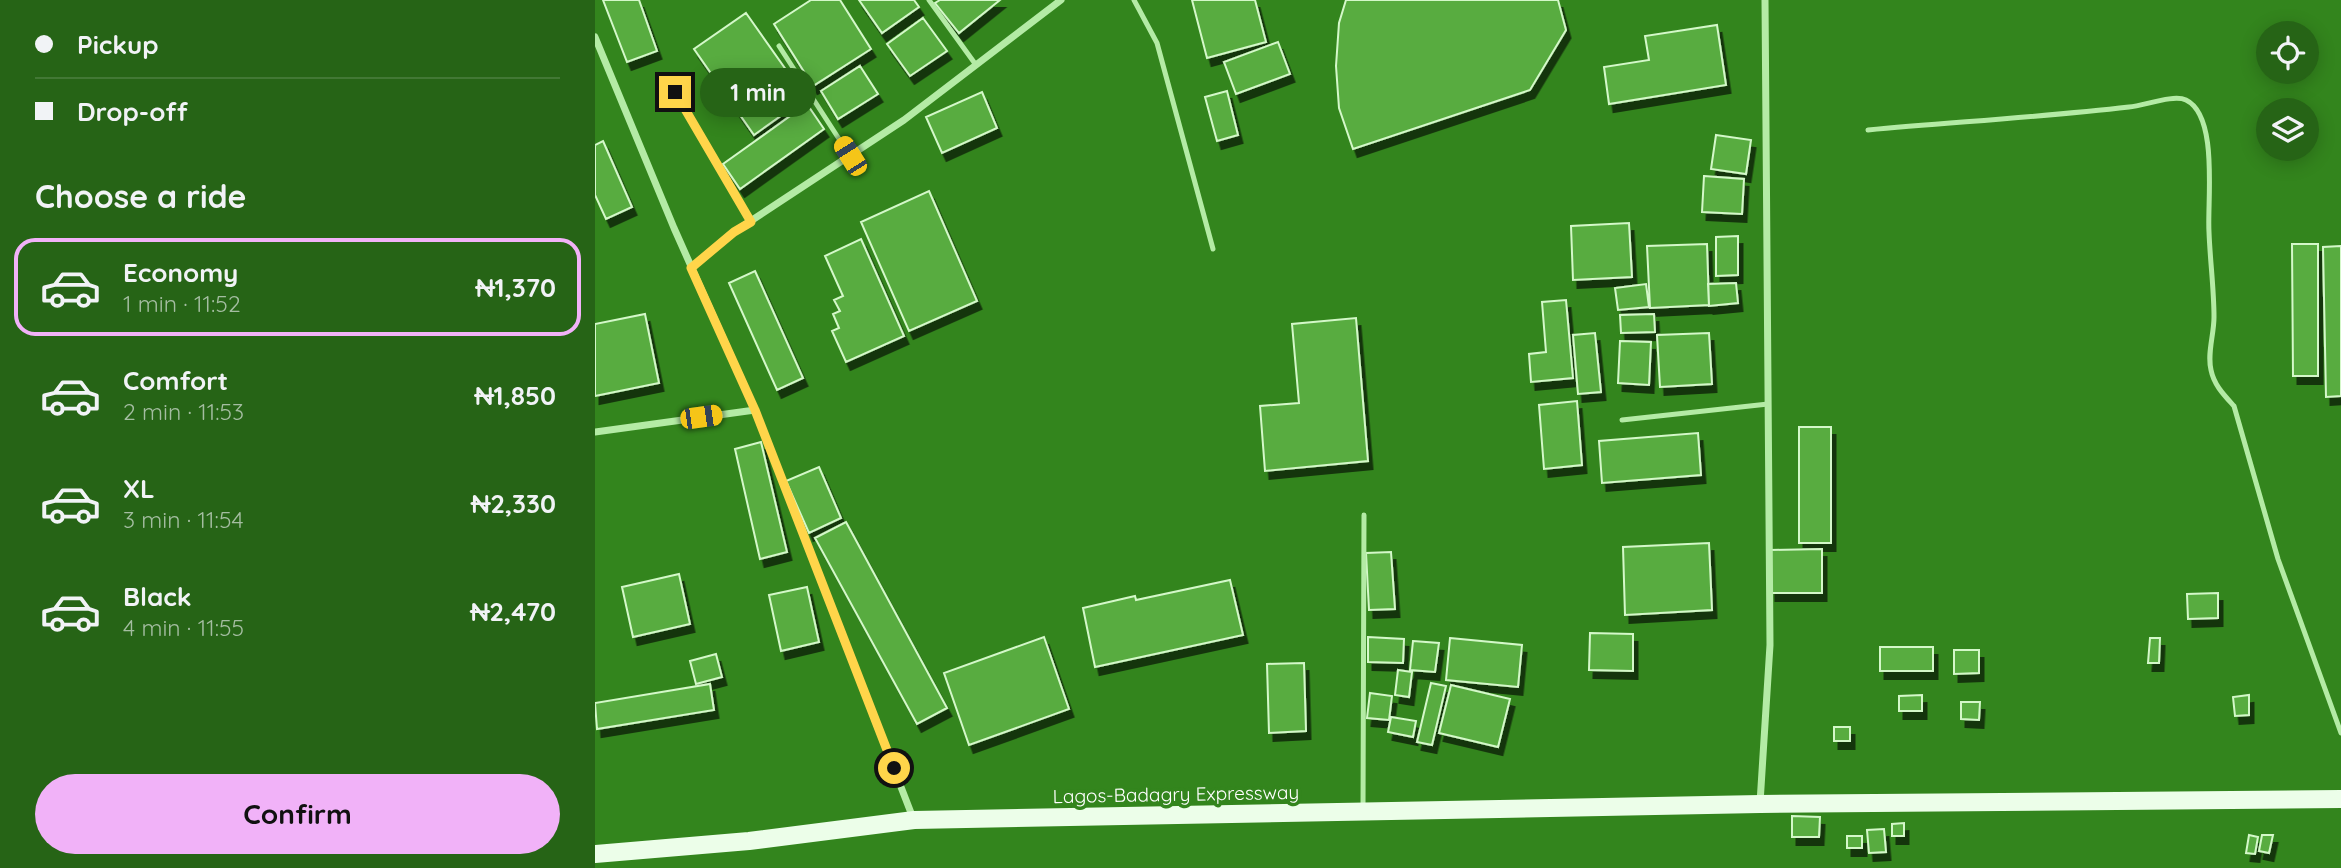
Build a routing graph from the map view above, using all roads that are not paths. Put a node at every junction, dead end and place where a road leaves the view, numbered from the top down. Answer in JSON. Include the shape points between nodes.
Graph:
{"nodes":[{"id":1,"x":929,"y":0,"type":"edge"},
{"id":2,"x":1061,"y":0,"type":"edge"},
{"id":3,"x":1134,"y":0,"type":"edge"},
{"id":4,"x":1765,"y":0,"type":"edge"},
{"id":5,"x":595,"y":37,"type":"edge"},
{"id":6,"x":779,"y":46,"type":"dead end"},
{"id":7,"x":976,"y":65,"type":"junction"},
{"id":8,"x":675,"y":92,"type":"dead end"},
{"id":9,"x":1868,"y":130,"type":"dead end"},
{"id":10,"x":850,"y":156,"type":"junction"},
{"id":11,"x":751,"y":222,"type":"junction"},
{"id":12,"x":1213,"y":249,"type":"dead end"},
{"id":13,"x":691,"y":268,"type":"junction"},
{"id":14,"x":1768,"y":404,"type":"junction"},
{"id":15,"x":755,"y":410,"type":"junction"},
{"id":16,"x":1622,"y":419,"type":"dead end"},
{"id":17,"x":595,"y":432,"type":"edge"},
{"id":18,"x":1364,"y":515,"type":"dead end"},
{"id":19,"x":2341,"y":733,"type":"edge"},
{"id":20,"x":2341,"y":799,"type":"edge"},
{"id":21,"x":1760,"y":804,"type":"junction"},
{"id":22,"x":1363,"y":811,"type":"junction"},
{"id":23,"x":914,"y":820,"type":"junction"},
{"id":24,"x":595,"y":854,"type":"edge"}],
"edges":[{"from":1,"to":7,"type":"lane"},
{"from":2,"to":7,"type":"street"},
{"from":3,"to":12,"type":"lane","via":[[1157,43]]},
{"from":4,"to":14,"type":"street"},
{"from":5,"to":13,"type":"street"},
{"from":6,"to":10,"type":"lane"},
{"from":7,"to":10,"type":"street"},
{"from":8,"to":11,"type":"lane"},
{"from":9,"to":19,"type":"lane","via":[[2130,107],[2175,98],[2193,106],[2204,128],[2210,173],[2211,370],[2221,393],[2234,406],[2277,559]]},
{"from":10,"to":11,"type":"street"},
{"from":11,"to":13,"type":"street"},
{"from":13,"to":15,"type":"street"},
{"from":14,"to":16,"type":"lane"},
{"from":14,"to":21,"type":"street","via":[[1770,645]]},
{"from":15,"to":17,"type":"street"},
{"from":15,"to":23,"type":"street"},
{"from":18,"to":22,"type":"lane"},
{"from":20,"to":21,"type":"main road","name":"Lagos-Badagry Expressway"},
{"from":21,"to":22,"type":"main road","name":"Lagos-Badagry Expressway"},
{"from":22,"to":23,"type":"main road","name":"Lagos-Badagry Expressway"},
{"from":23,"to":24,"type":"main road","name":"Lagos-Badagry Expressway"}]}
